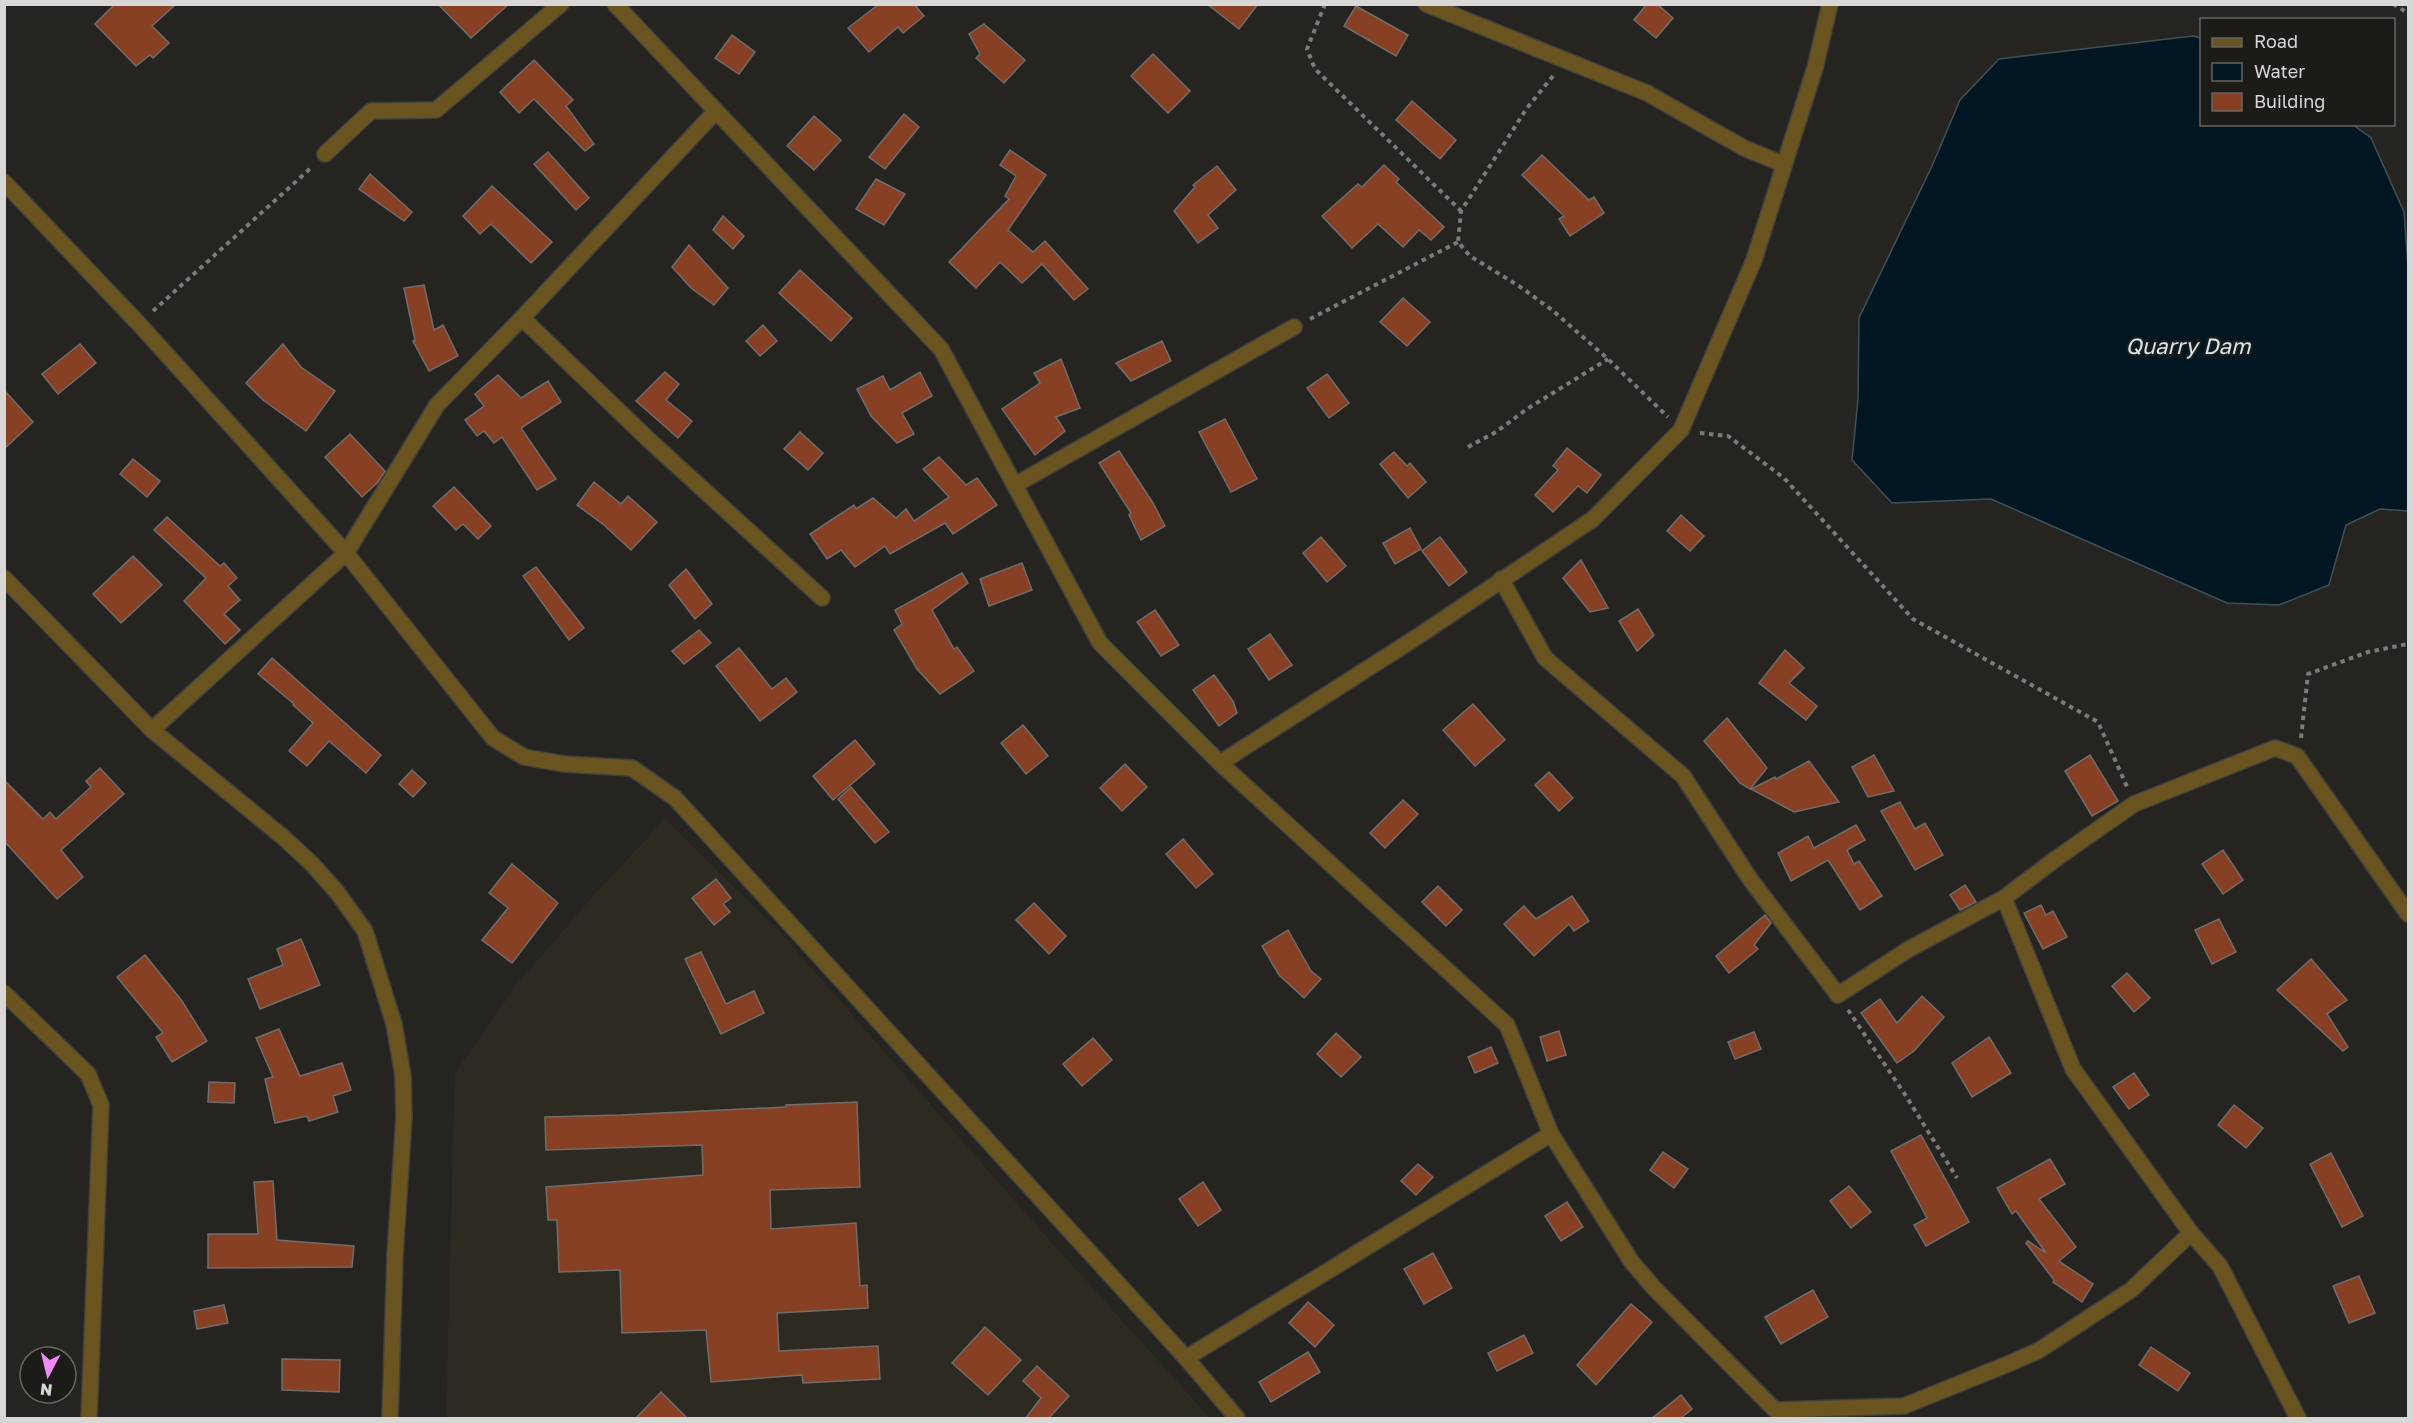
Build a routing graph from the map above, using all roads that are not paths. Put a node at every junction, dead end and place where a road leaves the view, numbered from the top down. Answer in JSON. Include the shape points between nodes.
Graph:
{"nodes":[{"id":1,"x":561,"y":4,"type":"edge"},
{"id":2,"x":615,"y":4,"type":"edge"},
{"id":3,"x":1426,"y":4,"type":"edge"},
{"id":4,"x":1830,"y":4,"type":"edge"},
{"id":5,"x":716,"y":111,"type":"junction"},
{"id":6,"x":325,"y":154,"type":"road end"},
{"id":7,"x":1783,"y":164,"type":"junction"},
{"id":8,"x":4,"y":182,"type":"edge"},
{"id":9,"x":522,"y":318,"type":"junction"},
{"id":10,"x":1294,"y":327,"type":"road end"},
{"id":11,"x":1015,"y":485,"type":"junction"},
{"id":12,"x":346,"y":553,"type":"junction"},
{"id":13,"x":4,"y":578,"type":"edge"},
{"id":14,"x":1501,"y":579,"type":"junction"},
{"id":15,"x":822,"y":598,"type":"dead end"},
{"id":16,"x":152,"y":730,"type":"junction"},
{"id":17,"x":1220,"y":763,"type":"junction"},
{"id":18,"x":2004,"y":898,"type":"junction"},
{"id":19,"x":2409,"y":914,"type":"edge"},
{"id":20,"x":4,"y":993,"type":"edge"},
{"id":21,"x":1551,"y":1134,"type":"junction"},
{"id":22,"x":2191,"y":1233,"type":"junction"},
{"id":23,"x":1185,"y":1358,"type":"junction"},
{"id":24,"x":1905,"y":1412,"type":"edge"},
{"id":25,"x":89,"y":1419,"type":"edge"},
{"id":26,"x":390,"y":1419,"type":"edge"},
{"id":27,"x":1237,"y":1419,"type":"edge"},
{"id":28,"x":2298,"y":1419,"type":"edge"}],
"edges":[{"from":1,"to":6,"type":"street","via":[[436,110],[370,111]]},
{"from":2,"to":5,"type":"street"},
{"from":3,"to":7,"type":"street","via":[[1647,93],[1743,148]]},
{"from":4,"to":7,"type":"street","via":[[1815,68]]},
{"from":5,"to":9,"type":"street"},
{"from":5,"to":11,"type":"street","via":[[941,349]]},
{"from":7,"to":14,"type":"street","via":[[1754,260],[1681,430],[1593,519]]},
{"from":8,"to":12,"type":"street","via":[[139,324]]},
{"from":9,"to":12,"type":"street","via":[[437,405]]},
{"from":9,"to":15,"type":"street"},
{"from":10,"to":11,"type":"street"},
{"from":11,"to":17,"type":"street","via":[[1100,643]]},
{"from":12,"to":16,"type":"street"},
{"from":12,"to":23,"type":"street","via":[[493,738],[524,757],[632,768],[675,798]]},
{"from":13,"to":16,"type":"street"},
{"from":14,"to":17,"type":"street"},
{"from":14,"to":18,"type":"street","via":[[1545,658],[1683,776],[1750,879],[1838,995],[1909,950]]},
{"from":16,"to":26,"type":"street","via":[[312,864],[365,931],[394,1024],[403,1076]]},
{"from":17,"to":21,"type":"street","via":[[1507,1025]]},
{"from":18,"to":19,"type":"street","via":[[2134,804],[2274,748],[2297,756]]},
{"from":18,"to":22,"type":"street","via":[[2073,1069]]},
{"from":20,"to":25,"type":"street","via":[[88,1074],[101,1106]]},
{"from":21,"to":23,"type":"street"},
{"from":21,"to":24,"type":"street","via":[[1631,1261],[1775,1410]]},
{"from":22,"to":24,"type":"street","via":[[2132,1290],[2038,1351]]},
{"from":22,"to":28,"type":"street","via":[[2220,1266]]},
{"from":23,"to":27,"type":"street"}]}
